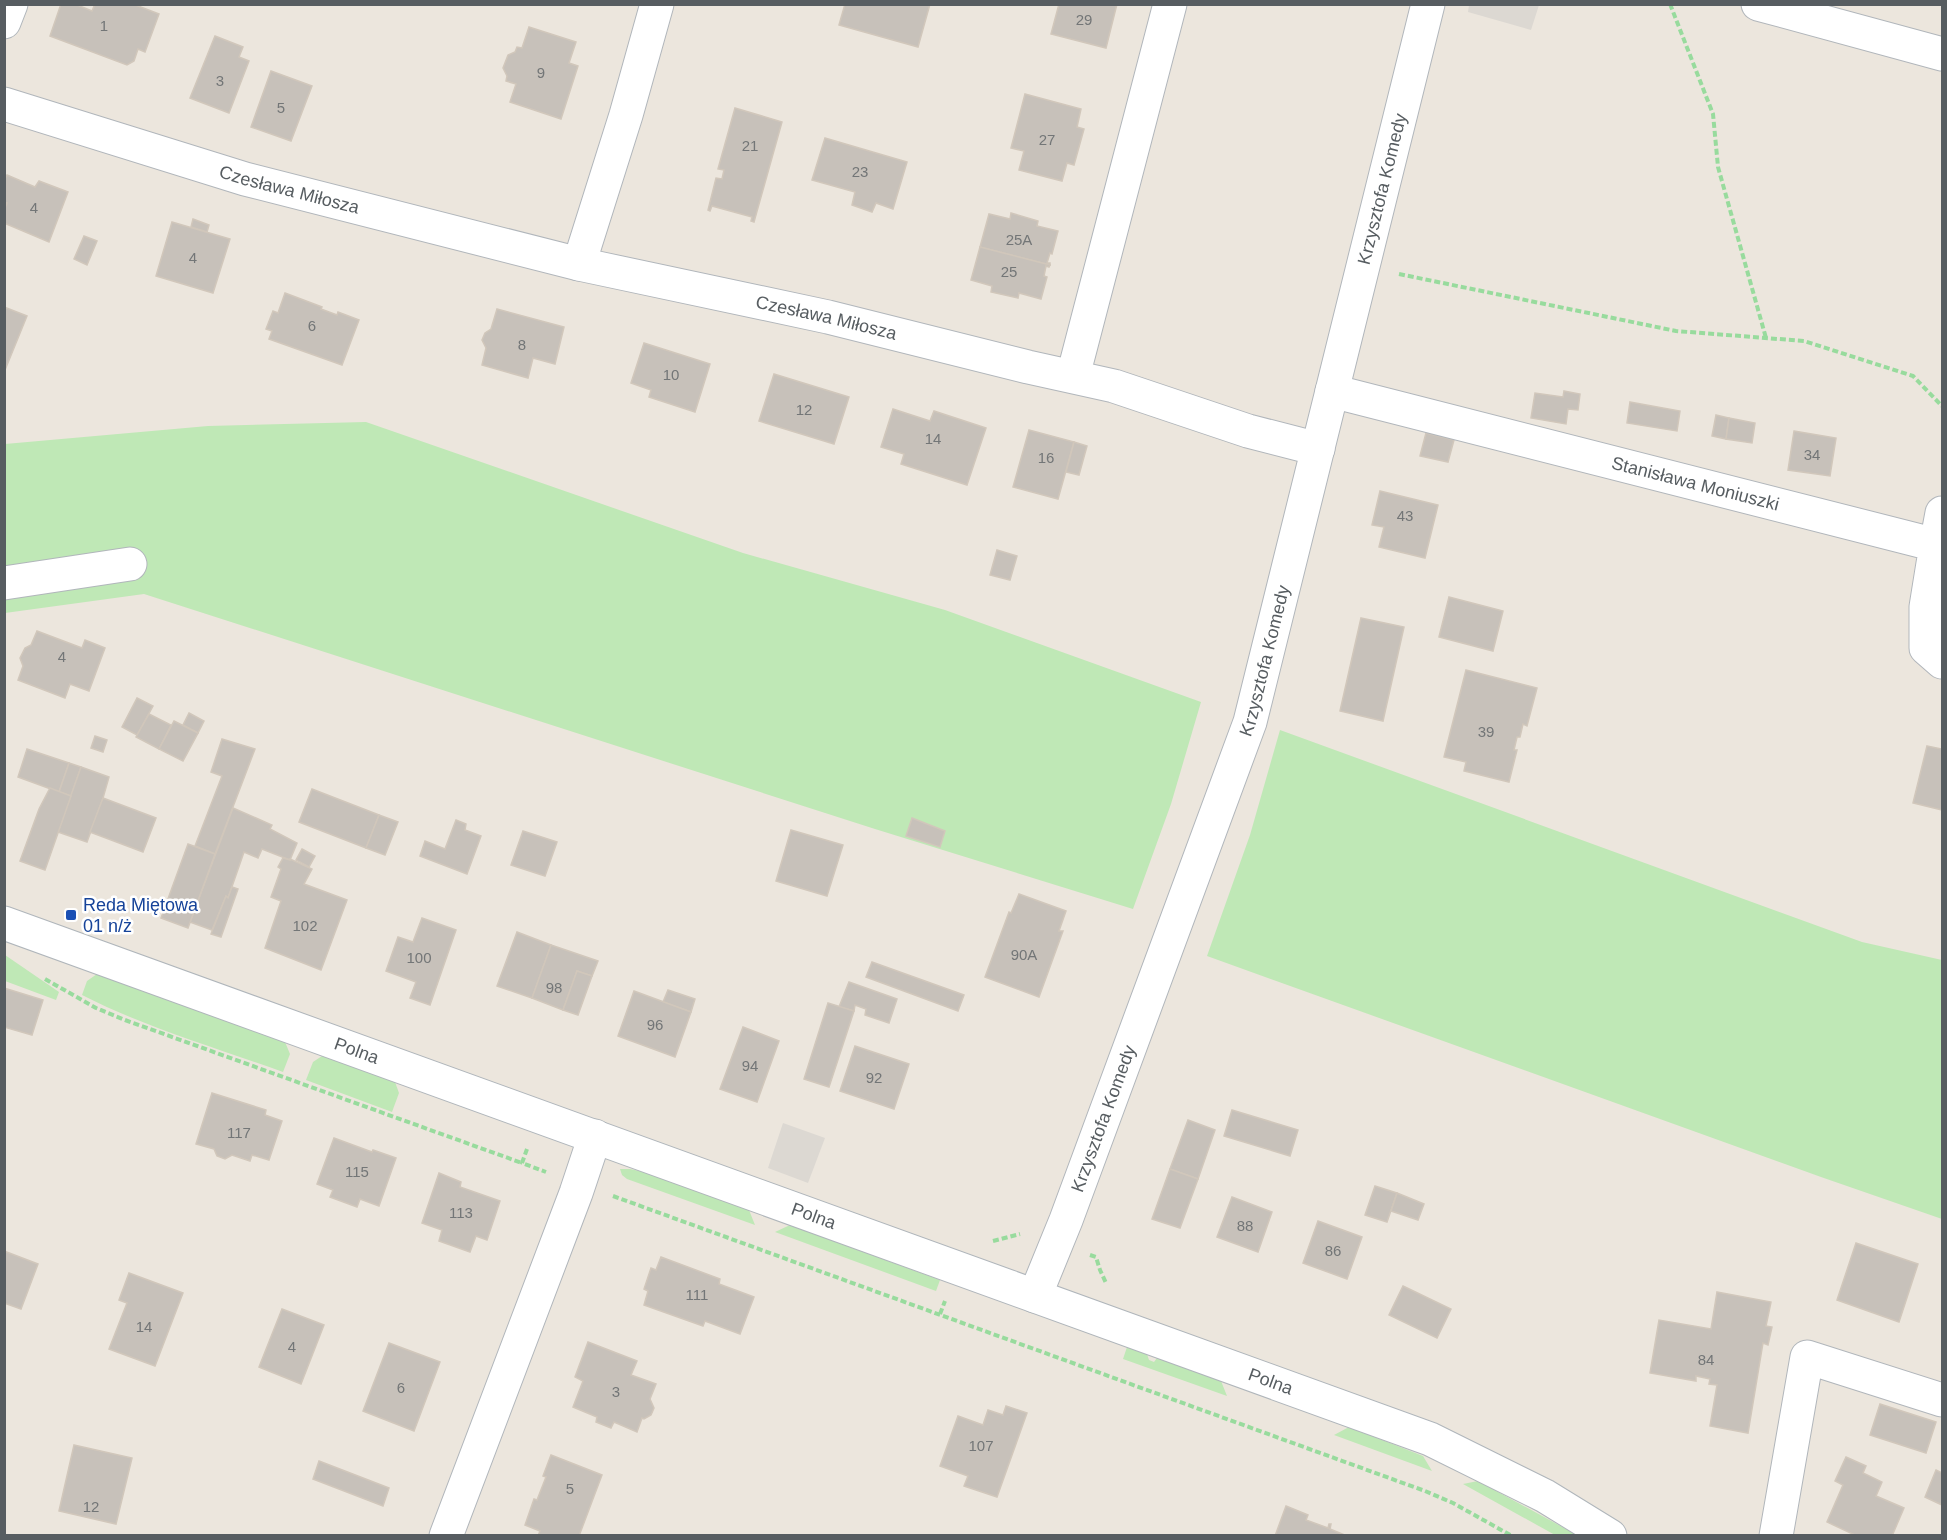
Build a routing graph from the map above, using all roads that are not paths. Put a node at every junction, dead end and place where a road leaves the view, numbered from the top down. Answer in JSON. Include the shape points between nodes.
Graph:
{"nodes":[{"id":1,"x":11,"y":4,"type":"edge"},
{"id":2,"x":657,"y":4,"type":"edge"},
{"id":3,"x":1170,"y":4,"type":"edge"},
{"id":4,"x":1428,"y":4,"type":"edge"},
{"id":5,"x":1758,"y":4,"type":"edge"},
{"id":6,"x":4,"y":22,"type":"edge"},
{"id":7,"x":1942,"y":54,"type":"edge"},
{"id":8,"x":4,"y":104,"type":"edge"},
{"id":9,"x":579,"y":264,"type":"junction"},
{"id":10,"x":1073,"y":376,"type":"junction"},
{"id":11,"x":1332,"y":391,"type":"junction"},
{"id":12,"x":1318,"y":449,"type":"junction"},
{"id":13,"x":1942,"y":513,"type":"edge"},
{"id":14,"x":1936,"y":545,"type":"junction"},
{"id":15,"x":130,"y":564,"type":"dead end"},
{"id":16,"x":4,"y":583,"type":"edge"},
{"id":17,"x":1942,"y":662,"type":"edge"},
{"id":18,"x":4,"y":923,"type":"edge"},
{"id":19,"x":595,"y":1136,"type":"junction"},
{"id":20,"x":1035,"y":1296,"type":"junction"},
{"id":21,"x":1942,"y":1400,"type":"edge"},
{"id":22,"x":446,"y":1536,"type":"edge"},
{"id":23,"x":1610,"y":1536,"type":"edge"},
{"id":24,"x":1776,"y":1536,"type":"edge"}],
"edges":[{"from":1,"to":6,"type":"street"},
{"from":2,"to":9,"type":"street"},
{"from":3,"to":10,"type":"street"},
{"from":4,"to":11,"type":"street","name":"Krzysztofa Komedy"},
{"from":5,"to":7,"type":"street"},
{"from":8,"to":9,"type":"street","name":"Czesława Miłosza","via":[[245,179]]},
{"from":9,"to":10,"type":"street","name":"Czesława Miłosza","via":[[828,317]]},
{"from":10,"to":12,"type":"street","name":"Czesława Miłosza"},
{"from":11,"to":12,"type":"street","name":"Krzysztofa Komedy"},
{"from":11,"to":14,"type":"street","name":"Stanisława Moniuszki"},
{"from":12,"to":20,"type":"street","name":"Krzysztofa Komedy","via":[[1250,722]]},
{"from":13,"to":14,"type":"street"},
{"from":14,"to":17,"type":"street","via":[[1926,607],[1926,648]]},
{"from":15,"to":16,"type":"street"},
{"from":18,"to":19,"type":"street","name":"Polna"},
{"from":19,"to":20,"type":"street","name":"Polna"},
{"from":19,"to":22,"type":"street"},
{"from":20,"to":23,"type":"street","name":"Polna","via":[[1430,1439],[1545,1496]]},
{"from":21,"to":24,"type":"street","via":[[1807,1357]]}]}
